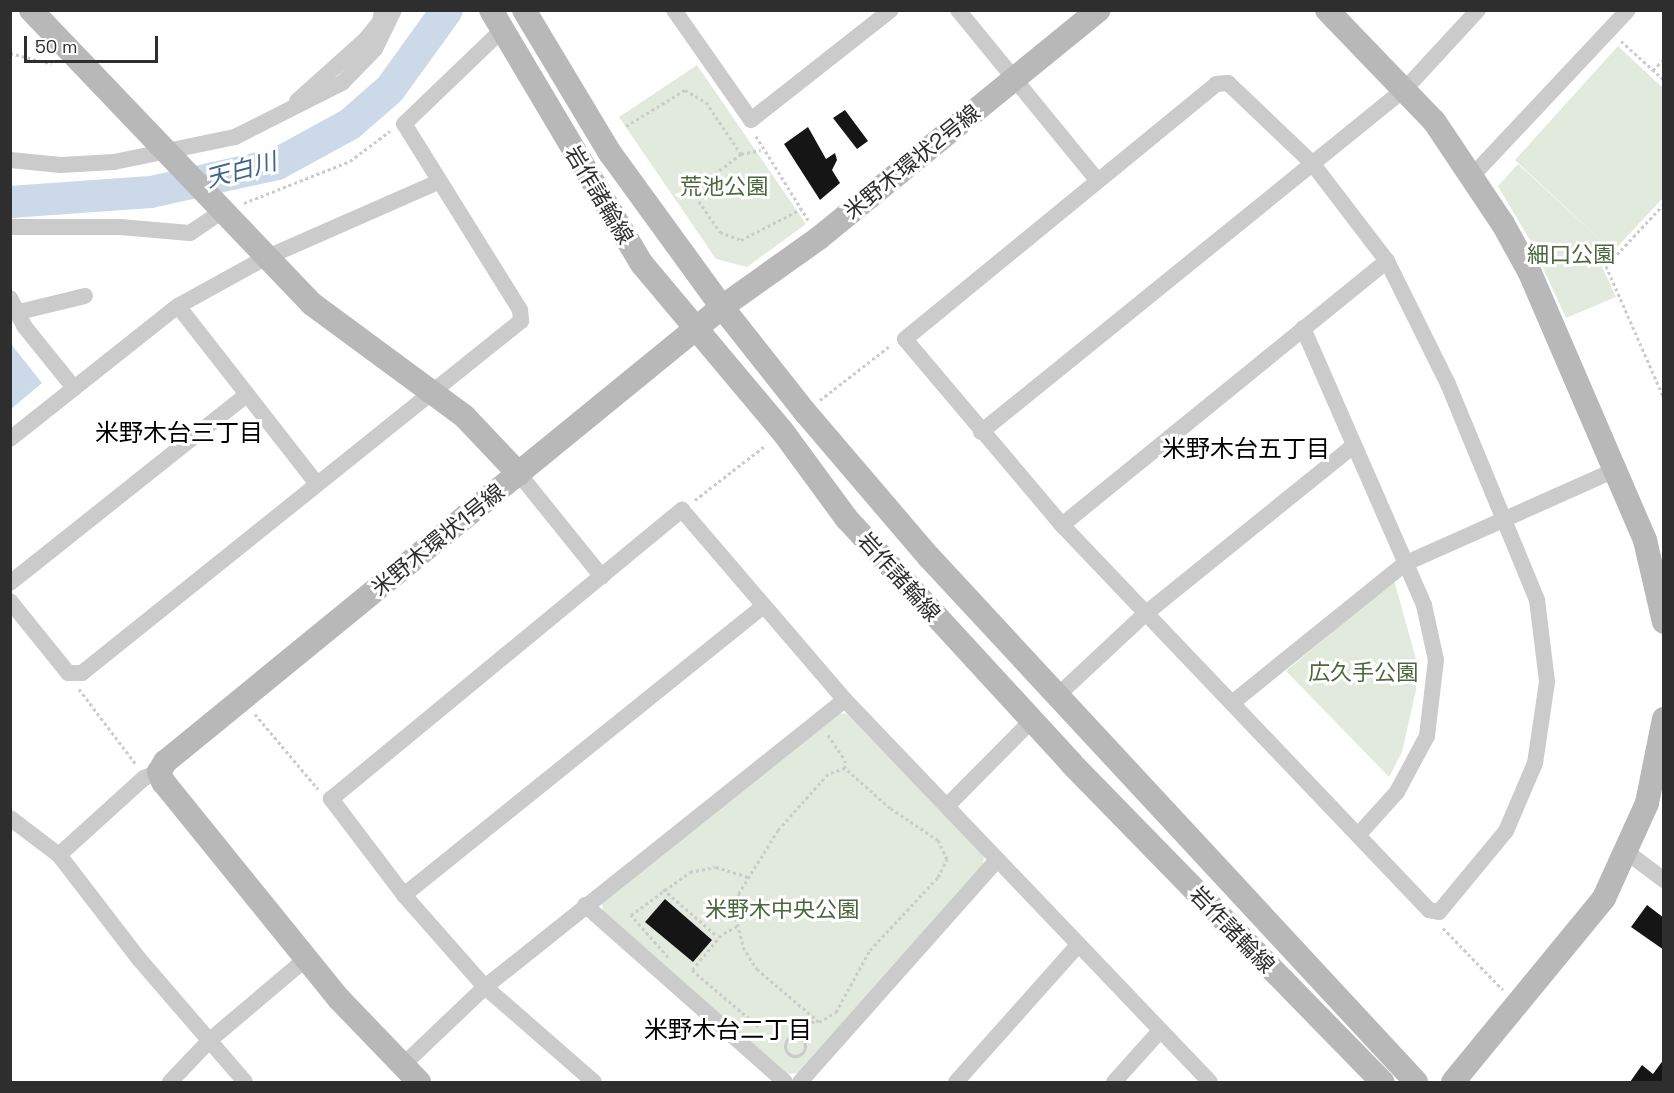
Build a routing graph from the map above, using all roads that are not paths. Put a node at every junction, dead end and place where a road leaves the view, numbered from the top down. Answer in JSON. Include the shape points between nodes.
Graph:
{"nodes":[{"id":1,"x":31,"y":10,"type":"edge"},
{"id":2,"x":382,"y":10,"type":"edge"},
{"id":3,"x":394,"y":10,"type":"edge"},
{"id":4,"x":524,"y":10,"type":"edge"},
{"id":5,"x":891,"y":10,"type":"edge"},
{"id":6,"x":958,"y":10,"type":"edge"},
{"id":7,"x":1099,"y":10,"type":"edge"},
{"id":8,"x":1327,"y":10,"type":"edge"},
{"id":9,"x":1478,"y":10,"type":"edge"},
{"id":10,"x":1628,"y":10,"type":"edge"},
{"id":11,"x":684,"y":14,"type":"edge"},
{"id":12,"x":496,"y":21,"type":"edge"},
{"id":13,"x":1014,"y":79,"type":"junction"},
{"id":14,"x":1406,"y":88,"type":"junction"},
{"id":15,"x":287,"y":110,"type":"junction"},
{"id":16,"x":162,"y":150,"type":"junction"},
{"id":17,"x":10,"y":160,"type":"edge"},
{"id":18,"x":1312,"y":163,"type":"junction"},
{"id":19,"x":1473,"y":175,"type":"junction"},
{"id":20,"x":1097,"y":180,"type":"junction"},
{"id":21,"x":438,"y":182,"type":"junction"},
{"id":22,"x":217,"y":209,"type":"junction"},
{"id":23,"x":10,"y":227,"type":"edge"},
{"id":24,"x":265,"y":258,"type":"junction"},
{"id":25,"x":1387,"y":261,"type":"junction"},
{"id":26,"x":85,"y":296,"type":"dead end"},
{"id":27,"x":13,"y":306,"type":"edge"},
{"id":28,"x":178,"y":306,"type":"junction"},
{"id":29,"x":722,"y":308,"type":"junction"},
{"id":30,"x":696,"y":328,"type":"junction"},
{"id":31,"x":1303,"y":328,"type":"junction"},
{"id":32,"x":74,"y":388,"type":"junction"},
{"id":33,"x":434,"y":391,"type":"junction"},
{"id":34,"x":246,"y":395,"type":"junction"},
{"id":35,"x":981,"y":432,"type":"junction"},
{"id":36,"x":10,"y":440,"type":"edge"},
{"id":37,"x":1352,"y":447,"type":"junction"},
{"id":38,"x":1615,"y":470,"type":"junction"},
{"id":39,"x":519,"y":474,"type":"junction"},
{"id":40,"x":317,"y":484,"type":"junction"},
{"id":41,"x":1507,"y":517,"type":"junction"},
{"id":42,"x":1062,"y":525,"type":"junction"},
{"id":43,"x":1404,"y":564,"type":"junction"},
{"id":44,"x":602,"y":577,"type":"junction"},
{"id":45,"x":10,"y":583,"type":"edge"},
{"id":46,"x":10,"y":601,"type":"edge"},
{"id":47,"x":763,"y":606,"type":"junction"},
{"id":48,"x":1145,"y":614,"type":"junction"},
{"id":49,"x":1664,"y":622,"type":"edge"},
{"id":50,"x":1057,"y":696,"type":"junction"},
{"id":51,"x":845,"y":699,"type":"junction"},
{"id":52,"x":1232,"y":704,"type":"junction"},
{"id":53,"x":1664,"y":719,"type":"edge"},
{"id":54,"x":1031,"y":721,"type":"junction"},
{"id":55,"x":156,"y":775,"type":"junction"},
{"id":56,"x":947,"y":806,"type":"junction"},
{"id":57,"x":10,"y":818,"type":"edge"},
{"id":58,"x":1359,"y":834,"type":"junction"},
{"id":59,"x":1628,"y":853,"type":"junction"},
{"id":60,"x":59,"y":855,"type":"junction"},
{"id":61,"x":997,"y":860,"type":"junction"},
{"id":62,"x":1664,"y":880,"type":"edge"},
{"id":63,"x":404,"y":896,"type":"junction"},
{"id":64,"x":585,"y":905,"type":"junction"},
{"id":65,"x":1078,"y":945,"type":"junction"},
{"id":66,"x":306,"y":959,"type":"junction"},
{"id":67,"x":485,"y":987,"type":"junction"},
{"id":68,"x":1159,"y":1032,"type":"junction"},
{"id":69,"x":210,"y":1040,"type":"junction"},
{"id":70,"x":411,"y":1074,"type":"edge"},
{"id":71,"x":170,"y":1083,"type":"edge"},
{"id":72,"x":245,"y":1083,"type":"edge"},
{"id":73,"x":594,"y":1083,"type":"edge"},
{"id":74,"x":785,"y":1083,"type":"edge"},
{"id":75,"x":800,"y":1083,"type":"edge"},
{"id":76,"x":956,"y":1083,"type":"edge"},
{"id":77,"x":1114,"y":1083,"type":"edge"},
{"id":78,"x":1210,"y":1083,"type":"edge"},
{"id":79,"x":1382,"y":1083,"type":"edge"},
{"id":80,"x":1416,"y":1083,"type":"edge"},
{"id":81,"x":1453,"y":1083,"type":"edge"}],
"edges":[{"from":1,"to":16,"type":"street"},
{"from":2,"to":15,"type":"street","via":[[380,22],[366,39]]},
{"from":3,"to":15,"type":"street","via":[[375,49],[342,83]]},
{"from":4,"to":29,"type":"street","name":"岩作諸輪線","via":[[610,153]]},
{"from":5,"to":11,"type":"street","via":[[751,120]]},
{"from":6,"to":13,"type":"street"},
{"from":7,"to":13,"type":"street","name":"米野木環状2号線"},
{"from":8,"to":14,"type":"street"},
{"from":9,"to":14,"type":"street"},
{"from":10,"to":19,"type":"street"},
{"from":12,"to":21,"type":"street","via":[[408,119],[406,131]]},
{"from":12,"to":30,"type":"street","name":"岩作諸輪線","via":[[642,264]]},
{"from":13,"to":20,"type":"street"},
{"from":13,"to":29,"type":"street","name":"米野木環状2号線","via":[[819,238]]},
{"from":14,"to":18,"type":"street"},
{"from":14,"to":19,"type":"street"},
{"from":15,"to":16,"type":"street","via":[[235,137]]},
{"from":16,"to":17,"type":"street","via":[[103,163]]},
{"from":16,"to":22,"type":"street"},
{"from":18,"to":20,"type":"street","via":[[1223,82]]},
{"from":18,"to":25,"type":"street"},
{"from":18,"to":35,"type":"street"},
{"from":19,"to":38,"type":"street","via":[[1530,273]]},
{"from":20,"to":35,"type":"street","via":[[908,333],[906,346]]},
{"from":21,"to":24,"type":"street"},
{"from":21,"to":33,"type":"street","via":[[523,316]]},
{"from":22,"to":23,"type":"street","via":[[190,233]]},
{"from":22,"to":24,"type":"street"},
{"from":24,"to":28,"type":"street"},
{"from":24,"to":33,"type":"street","via":[[351,336]]},
{"from":25,"to":31,"type":"street"},
{"from":25,"to":41,"type":"street","via":[[1413,309]]},
{"from":26,"to":27,"type":"street"},
{"from":27,"to":32,"type":"street"},
{"from":28,"to":32,"type":"street"},
{"from":28,"to":34,"type":"street"},
{"from":29,"to":30,"type":"street","name":"米野木環状1号線"},
{"from":29,"to":50,"type":"street","name":"岩作諸輪線","via":[[805,412]]},
{"from":30,"to":39,"type":"street","name":"米野木環状1号線"},
{"from":30,"to":54,"type":"street","name":"岩作諸輪線","via":[[783,432],[847,519]]},
{"from":31,"to":37,"type":"street"},
{"from":31,"to":42,"type":"street"},
{"from":32,"to":36,"type":"street"},
{"from":33,"to":39,"type":"street","via":[[498,447]]},
{"from":33,"to":40,"type":"street"},
{"from":34,"to":40,"type":"street"},
{"from":34,"to":45,"type":"street"},
{"from":35,"to":42,"type":"street"},
{"from":37,"to":43,"type":"street"},
{"from":37,"to":48,"type":"street"},
{"from":38,"to":41,"type":"street"},
{"from":38,"to":49,"type":"street","via":[[1645,540]]},
{"from":39,"to":44,"type":"street"},
{"from":39,"to":55,"type":"street","name":"米野木環状1号線","via":[[165,762]]},
{"from":40,"to":46,"type":"street","via":[[82,673],[68,673]]},
{"from":41,"to":43,"type":"street"},
{"from":41,"to":58,"type":"street","via":[[1526,564],[1543,630],[1547,681],[1537,752],[1506,831],[1442,909],[1429,910]]},
{"from":42,"to":48,"type":"street"},
{"from":43,"to":52,"type":"street"},
{"from":43,"to":58,"type":"street","via":[[1431,631],[1436,660],[1432,716],[1413,766],[1397,792]]},
{"from":44,"to":47,"type":"street","via":[[682,510]]},
{"from":44,"to":63,"type":"street","via":[[334,794],[333,807]]},
{"from":47,"to":51,"type":"street"},
{"from":47,"to":63,"type":"street"},
{"from":48,"to":50,"type":"street"},
{"from":48,"to":52,"type":"street"},
{"from":50,"to":80,"type":"street","name":"岩作諸輪線"},
{"from":51,"to":56,"type":"street"},
{"from":51,"to":64,"type":"street"},
{"from":52,"to":58,"type":"street"},
{"from":53,"to":59,"type":"street","via":[[1647,803]]},
{"from":54,"to":56,"type":"street"},
{"from":54,"to":79,"type":"street","name":"岩作諸輪線"},
{"from":55,"to":60,"type":"street"},
{"from":55,"to":66,"type":"street"},
{"from":56,"to":61,"type":"street"},
{"from":57,"to":60,"type":"street"},
{"from":59,"to":62,"type":"street"},
{"from":59,"to":81,"type":"street","via":[[1590,918]]},
{"from":60,"to":69,"type":"street","via":[[139,959]]},
{"from":61,"to":65,"type":"street"},
{"from":61,"to":75,"type":"street"},
{"from":63,"to":67,"type":"street"},
{"from":64,"to":67,"type":"street"},
{"from":64,"to":74,"type":"street"},
{"from":65,"to":68,"type":"street"},
{"from":65,"to":76,"type":"street"},
{"from":66,"to":69,"type":"street"},
{"from":66,"to":70,"type":"street"},
{"from":67,"to":70,"type":"street"},
{"from":67,"to":73,"type":"street"},
{"from":68,"to":77,"type":"street"},
{"from":68,"to":78,"type":"street"},
{"from":69,"to":71,"type":"street"},
{"from":69,"to":72,"type":"street"}]}
